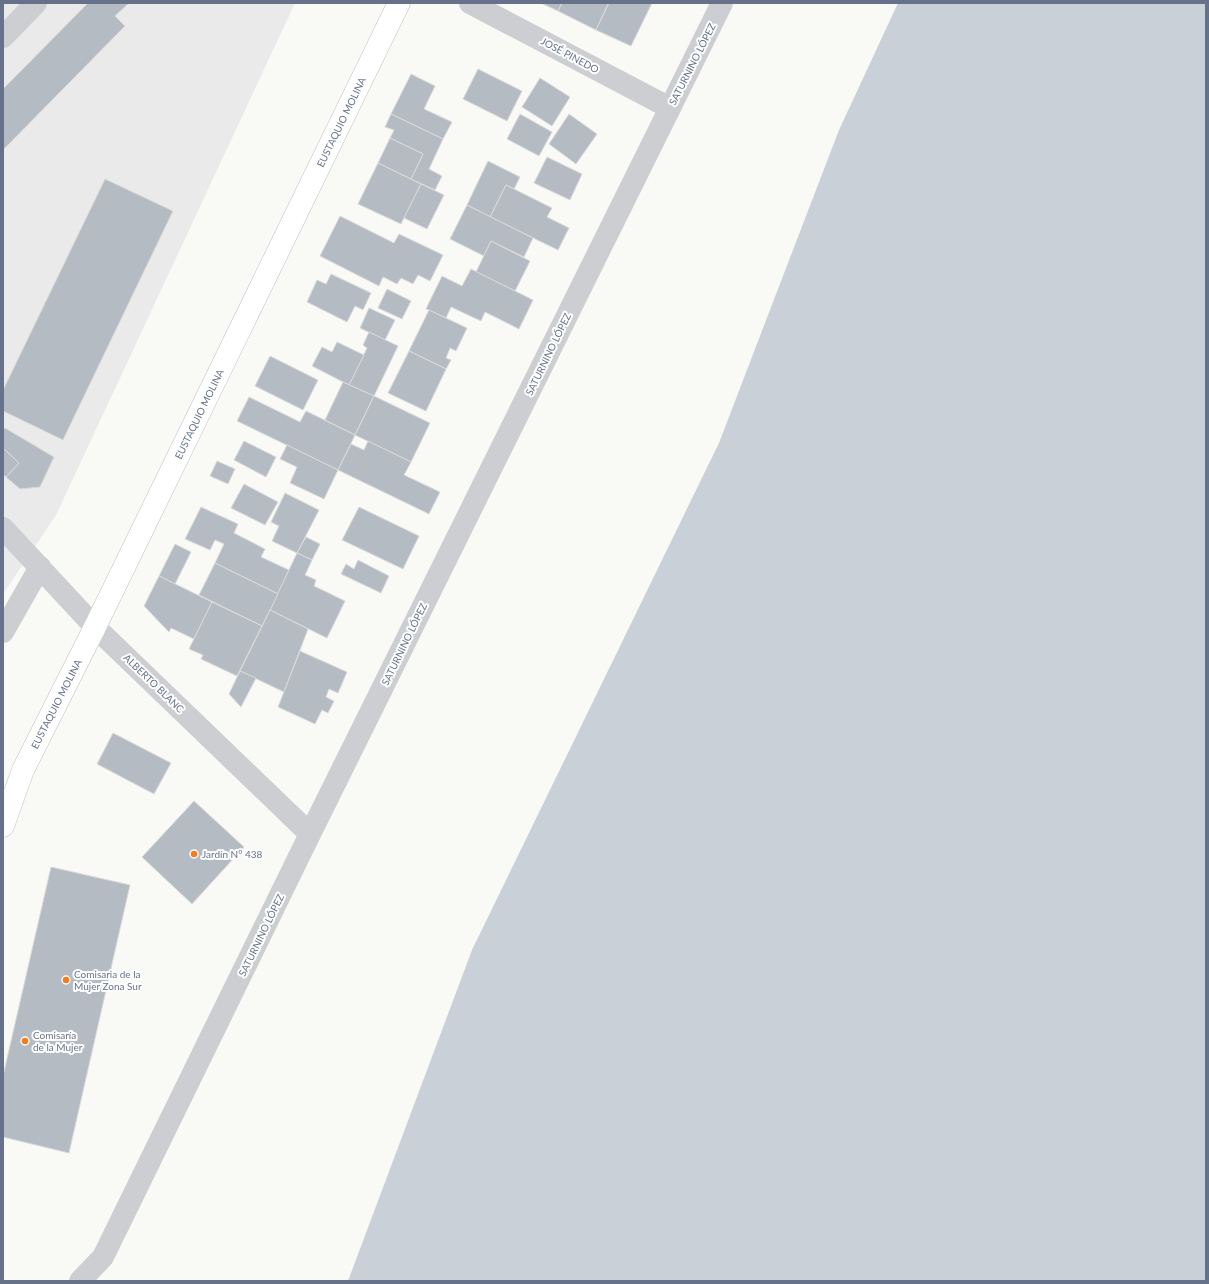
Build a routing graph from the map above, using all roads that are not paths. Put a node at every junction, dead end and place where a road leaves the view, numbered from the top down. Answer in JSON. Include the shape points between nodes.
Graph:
{"nodes":[{"id":1,"x":36,"y":3,"type":"edge"},
{"id":2,"x":399,"y":3,"type":"edge"},
{"id":3,"x":470,"y":3,"type":"edge"},
{"id":4,"x":722,"y":3,"type":"edge"},
{"id":5,"x":3,"y":37,"type":"edge"},
{"id":6,"x":670,"y":108,"type":"junction"},
{"id":7,"x":3,"y":528,"type":"edge"},
{"id":8,"x":40,"y":567,"type":"junction"},
{"id":9,"x":95,"y":627,"type":"junction"},
{"id":10,"x":3,"y":632,"type":"edge"},
{"id":11,"x":3,"y":826,"type":"edge"},
{"id":12,"x":310,"y":834,"type":"junction"},
{"id":13,"x":80,"y":1281,"type":"edge"}],
"edges":[{"from":1,"to":5,"type":"street"},
{"from":2,"to":9,"type":"main road","name":"EUSTAQUIO MOLINA"},
{"from":3,"to":6,"type":"street","name":"JOSÉ PINEDO"},
{"from":4,"to":6,"type":"street","name":"SATURNINO LÓPEZ"},
{"from":6,"to":12,"type":"street","name":"SATURNINO LÓPEZ"},
{"from":7,"to":8,"type":"street","name":"ALBERTO BLANC"},
{"from":8,"to":9,"type":"street","name":"ALBERTO BLANC"},
{"from":8,"to":10,"type":"street"},
{"from":9,"to":11,"type":"main road","name":"EUSTAQUIO MOLINA","via":[[23,770]]},
{"from":9,"to":12,"type":"street","name":"ALBERTO BLANC"},
{"from":12,"to":13,"type":"street","name":"SATURNINO LÓPEZ","via":[[103,1257]]}]}
